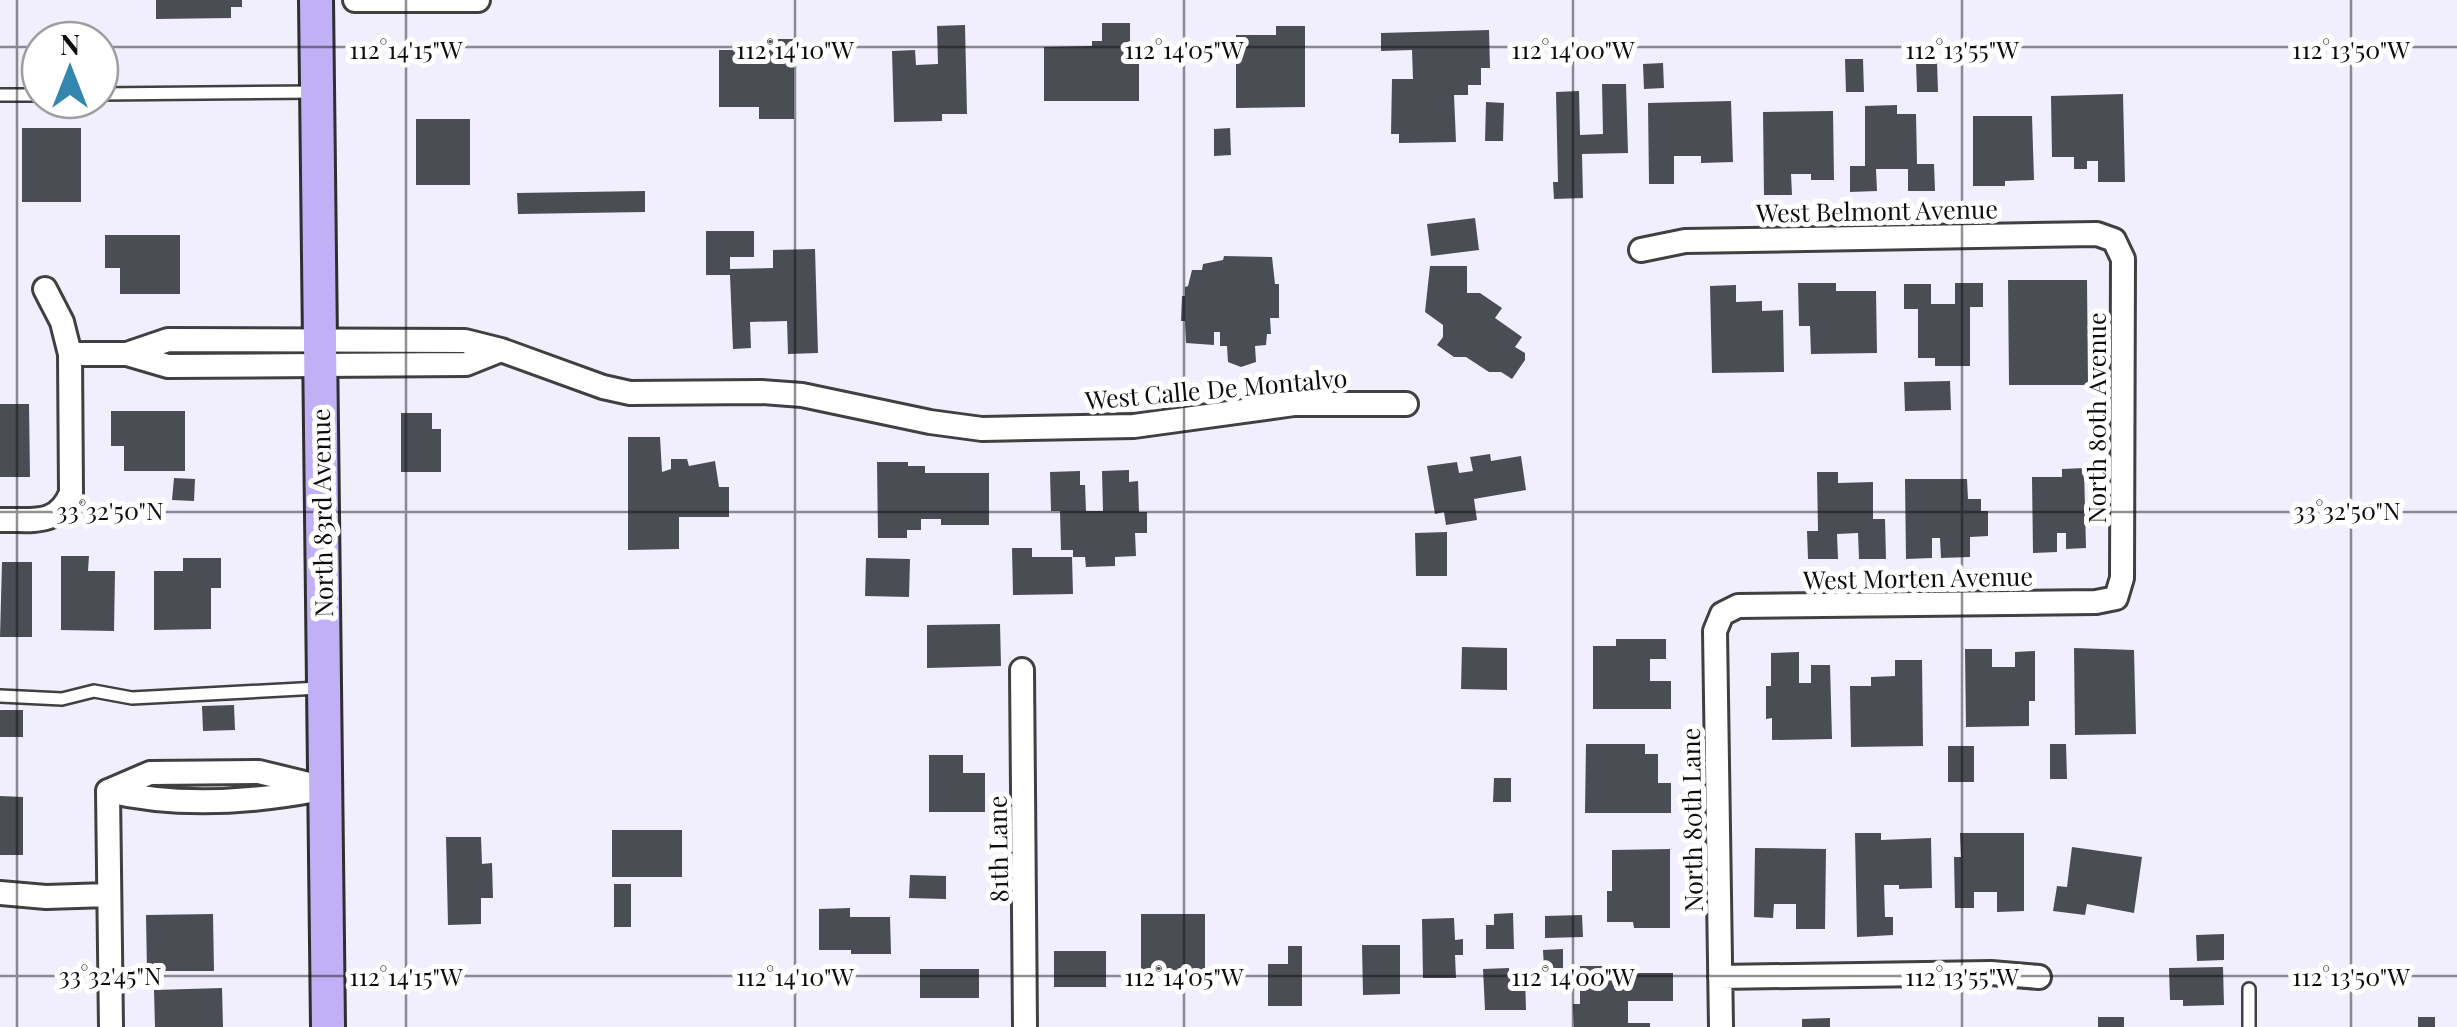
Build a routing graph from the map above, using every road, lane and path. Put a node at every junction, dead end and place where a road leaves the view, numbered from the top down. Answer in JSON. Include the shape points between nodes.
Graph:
{"nodes":[{"id":1,"x":316,"y":0,"type":"edge"},
{"id":2,"x":355,"y":0,"type":"edge"},
{"id":3,"x":431,"y":0,"type":"edge"},
{"id":4,"x":478,"y":0,"type":"edge"},
{"id":5,"x":317,"y":92,"type":"junction"},
{"id":6,"x":120,"y":94,"type":"edge"},
{"id":7,"x":2114,"y":240,"type":"joint"},
{"id":8,"x":1641,"y":250,"type":"dead end"},
{"id":9,"x":45,"y":289,"type":"dead end"},
{"id":10,"x":202,"y":340,"type":"junction"},
{"id":11,"x":319,"y":353,"type":"junction"},
{"id":12,"x":70,"y":354,"type":"junction"},
{"id":13,"x":128,"y":354,"type":"junction"},
{"id":14,"x":202,"y":366,"type":"junction"},
{"id":15,"x":1406,"y":404,"type":"dead end"},
{"id":16,"x":0,"y":520,"type":"edge"},
{"id":17,"x":2116,"y":598,"type":"joint"},
{"id":18,"x":1722,"y":614,"type":"joint"},
{"id":19,"x":1022,"y":670,"type":"dead end"},
{"id":20,"x":324,"y":688,"type":"junction"},
{"id":21,"x":0,"y":696,"type":"edge"},
{"id":22,"x":173,"y":773,"type":"junction"},
{"id":23,"x":325,"y":788,"type":"junction"},
{"id":24,"x":108,"y":791,"type":"junction"},
{"id":25,"x":174,"y":801,"type":"junction"},
{"id":26,"x":0,"y":893,"type":"edge"},
{"id":27,"x":108,"y":895,"type":"junction"},
{"id":28,"x":1720,"y":977,"type":"junction"},
{"id":29,"x":2039,"y":977,"type":"dead end"},
{"id":30,"x":2249,"y":989,"type":"dead end"},
{"id":31,"x":110,"y":1027,"type":"edge"},
{"id":32,"x":328,"y":1027,"type":"edge"},
{"id":33,"x":1025,"y":1027,"type":"edge"},
{"id":34,"x":1721,"y":1027,"type":"edge"},
{"id":35,"x":2250,"y":1027,"type":"edge"}],
"edges":[{"from":1,"to":5,"type":"main road","name":"North 83rd Avenue"},
{"from":2,"to":3,"type":"street"},
{"from":3,"to":4,"type":"street"},
{"from":5,"to":6,"type":"lane"},
{"from":5,"to":11,"type":"main road","name":"North 83rd Avenue"},
{"from":7,"to":8,"type":"street","name":"West Belmont Avenue","via":[[2096,234],[1705,240]]},
{"from":7,"to":17,"type":"street","name":"North 80th Avenue","via":[[2123,258],[2122,578]]},
{"from":9,"to":12,"type":"street"},
{"from":10,"to":11,"type":"street"},
{"from":10,"to":13,"type":"street","via":[[168,340]]},
{"from":10,"to":14,"type":"street"},
{"from":11,"to":14,"type":"street"},
{"from":11,"to":15,"type":"street","name":"West Calle De Montalvo","via":[[431,352],[464,341],[630,394],[802,396],[982,428],[1134,426],[1294,404]]},
{"from":11,"to":20,"type":"main road","name":"North 83rd Avenue"},
{"from":12,"to":13,"type":"street"},
{"from":12,"to":16,"type":"street","via":[[71,494],[64,510],[48,519]]},
{"from":13,"to":14,"type":"street","via":[[168,366]]},
{"from":17,"to":18,"type":"street","name":"West Morten Avenue","via":[[1738,606]]},
{"from":18,"to":28,"type":"street","name":"North 80th Lane","via":[[1715,631]]},
{"from":19,"to":33,"type":"street","name":"81th Lane"},
{"from":20,"to":21,"type":"lane","via":[[132,698],[94,691],[62,699]]},
{"from":20,"to":23,"type":"main road","name":"North 83rd Avenue"},
{"from":22,"to":23,"type":"street","via":[[259,772]]},
{"from":22,"to":24,"type":"street","via":[[150,773]]},
{"from":22,"to":25,"type":"street"},
{"from":23,"to":25,"type":"street","via":[[260,801]]},
{"from":23,"to":32,"type":"main road","name":"North 83rd Avenue"},
{"from":24,"to":25,"type":"street"},
{"from":24,"to":27,"type":"street"},
{"from":26,"to":27,"type":"street"},
{"from":27,"to":31,"type":"street"},
{"from":28,"to":29,"type":"street"},
{"from":28,"to":34,"type":"street","name":"North 80th Lane"},
{"from":30,"to":35,"type":"lane"}]}
